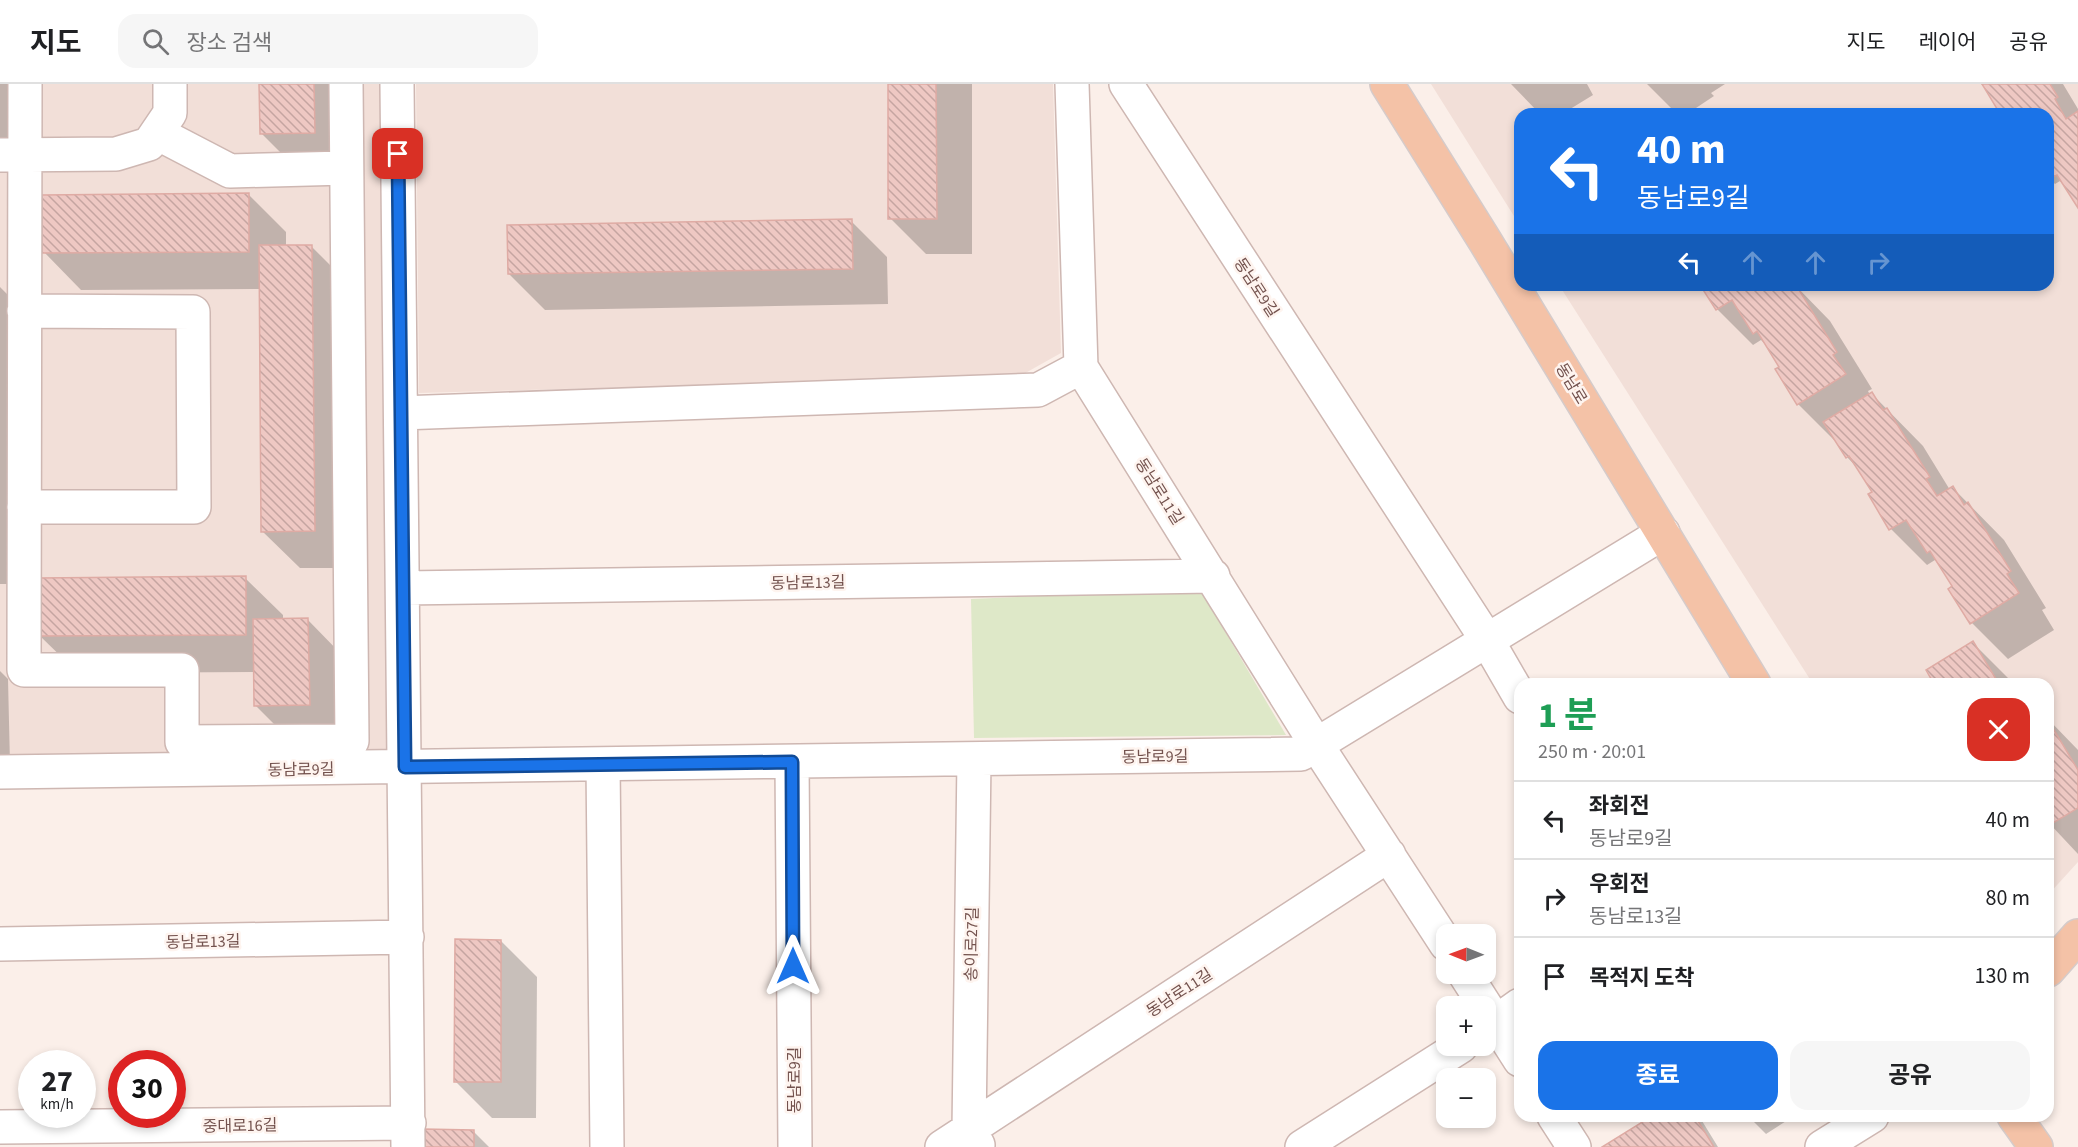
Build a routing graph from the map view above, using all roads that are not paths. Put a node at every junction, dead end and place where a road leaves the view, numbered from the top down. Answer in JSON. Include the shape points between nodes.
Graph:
{"nodes":[{"id":1,"x":25,"y":84,"type":"edge"},
{"id":2,"x":170,"y":84,"type":"edge"},
{"id":3,"x":346,"y":84,"type":"edge"},
{"id":4,"x":397,"y":84,"type":"edge"},
{"id":5,"x":1072,"y":84,"type":"edge"},
{"id":6,"x":1126,"y":84,"type":"edge"},
{"id":7,"x":1387,"y":84,"type":"edge"},
{"id":8,"x":157,"y":133,"type":"junction"},
{"id":9,"x":13,"y":155,"type":"edge"},
{"id":10,"x":346,"y":168,"type":"junction"},
{"id":11,"x":1514,"y":289,"type":"edge"},
{"id":12,"x":1515,"y":291,"type":"edge"},
{"id":13,"x":24,"y":311,"type":"junction"},
{"id":14,"x":1081,"y":367,"type":"junction"},
{"id":15,"x":401,"y":413,"type":"junction"},
{"id":16,"x":24,"y":507,"type":"junction"},
{"id":17,"x":1663,"y":533,"type":"junction"},
{"id":18,"x":1213,"y":576,"type":"junction"},
{"id":19,"x":403,"y":588,"type":"junction"},
{"id":20,"x":1487,"y":640,"type":"junction"},
{"id":21,"x":1750,"y":678,"type":"edge"},
{"id":22,"x":1514,"y":687,"type":"edge"},
{"id":23,"x":1316,"y":744,"type":"junction"},
{"id":24,"x":974,"y":759,"type":"junction"},
{"id":25,"x":792,"y":762,"type":"junction"},
{"id":26,"x":603,"y":764,"type":"junction"},
{"id":27,"x":405,"y":767,"type":"junction"},
{"id":28,"x":0,"y":772,"type":"edge"},
{"id":29,"x":1389,"y":855,"type":"junction"},
{"id":30,"x":1436,"y":928,"type":"edge"},
{"id":31,"x":2078,"y":936,"type":"edge"},
{"id":32,"x":407,"y":937,"type":"junction"},
{"id":33,"x":0,"y":944,"type":"edge"},
{"id":34,"x":2054,"y":963,"type":"edge"},
{"id":35,"x":1473,"y":984,"type":"edge"},
{"id":36,"x":1500,"y":1020,"type":"edge"},
{"id":37,"x":1514,"y":1048,"type":"edge"},
{"id":38,"x":1445,"y":1056,"type":"edge"},
{"id":39,"x":1558,"y":1122,"type":"edge"},
{"id":40,"x":1862,"y":1122,"type":"edge"},
{"id":41,"x":2018,"y":1122,"type":"edge"},
{"id":42,"x":249,"y":1124,"type":"junction"},
{"id":43,"x":0,"y":1127,"type":"edge"},
{"id":44,"x":408,"y":1135,"type":"edge"},
{"id":45,"x":974,"y":1138,"type":"edge"},
{"id":46,"x":216,"y":1147,"type":"edge"},
{"id":47,"x":608,"y":1147,"type":"edge"},
{"id":48,"x":795,"y":1147,"type":"edge"},
{"id":49,"x":942,"y":1147,"type":"edge"},
{"id":50,"x":1302,"y":1147,"type":"edge"},
{"id":51,"x":1574,"y":1147,"type":"edge"},
{"id":52,"x":1822,"y":1147,"type":"edge"},
{"id":53,"x":2036,"y":1147,"type":"edge"}],
"edges":[{"from":1,"to":9,"type":"street"},
{"from":2,"to":8,"type":"street","via":[[170,113]]},
{"from":3,"to":10,"type":"street"},
{"from":4,"to":15,"type":"street"},
{"from":5,"to":14,"type":"street"},
{"from":6,"to":20,"type":"street","name":"동남로9길"},
{"from":7,"to":11,"type":"main road","name":"동남로"},
{"from":8,"to":9,"type":"street","via":[[149,144],[116,154]]},
{"from":8,"to":10,"type":"street","via":[[230,171]]},
{"from":9,"to":13,"type":"street"},
{"from":10,"to":16,"type":"street","via":[[352,741],[182,742],[182,670],[24,670]]},
{"from":12,"to":17,"type":"main road","name":"동남로"},
{"from":13,"to":16,"type":"street"},
{"from":13,"to":16,"type":"street","via":[[193,312],[194,507]]},
{"from":14,"to":15,"type":"street","via":[[1038,390]]},
{"from":14,"to":18,"type":"street","name":"동남로11길"},
{"from":15,"to":19,"type":"street"},
{"from":17,"to":20,"type":"street","name":"동남로9길"},
{"from":17,"to":21,"type":"main road","name":"동남로"},
{"from":18,"to":19,"type":"street","name":"동남로13길"},
{"from":18,"to":23,"type":"street","name":"동남로11길"},
{"from":19,"to":27,"type":"street"},
{"from":20,"to":22,"type":"street"},
{"from":20,"to":23,"type":"street","name":"동남로9길"},
{"from":23,"to":24,"type":"street","name":"동남로9길","via":[[1301,754]]},
{"from":23,"to":29,"type":"street","name":"동남로11길"},
{"from":24,"to":25,"type":"street","name":"동남로9길"},
{"from":24,"to":45,"type":"street","name":"송이로27길"},
{"from":25,"to":26,"type":"street","name":"동남로9길"},
{"from":25,"to":48,"type":"street","name":"동남로9길"},
{"from":26,"to":27,"type":"street","name":"동남로9길"},
{"from":26,"to":47,"type":"street"},
{"from":27,"to":28,"type":"street","name":"동남로9길"},
{"from":27,"to":32,"type":"street"},
{"from":29,"to":30,"type":"street","name":"동남로11길"},
{"from":29,"to":45,"type":"street","name":"동남로11길"},
{"from":31,"to":34,"type":"main road"},
{"from":32,"to":33,"type":"street","name":"동남로13길"},
{"from":32,"to":44,"type":"street"},
{"from":35,"to":36,"type":"street"},
{"from":36,"to":37,"type":"street"},
{"from":38,"to":50,"type":"street"},
{"from":39,"to":51,"type":"street"},
{"from":40,"to":52,"type":"street"},
{"from":41,"to":53,"type":"main road"},
{"from":42,"to":43,"type":"street","name":"중대로16길"},
{"from":42,"to":44,"type":"street","name":"중대로16길"},
{"from":42,"to":46,"type":"street"},
{"from":45,"to":49,"type":"street"}]}
